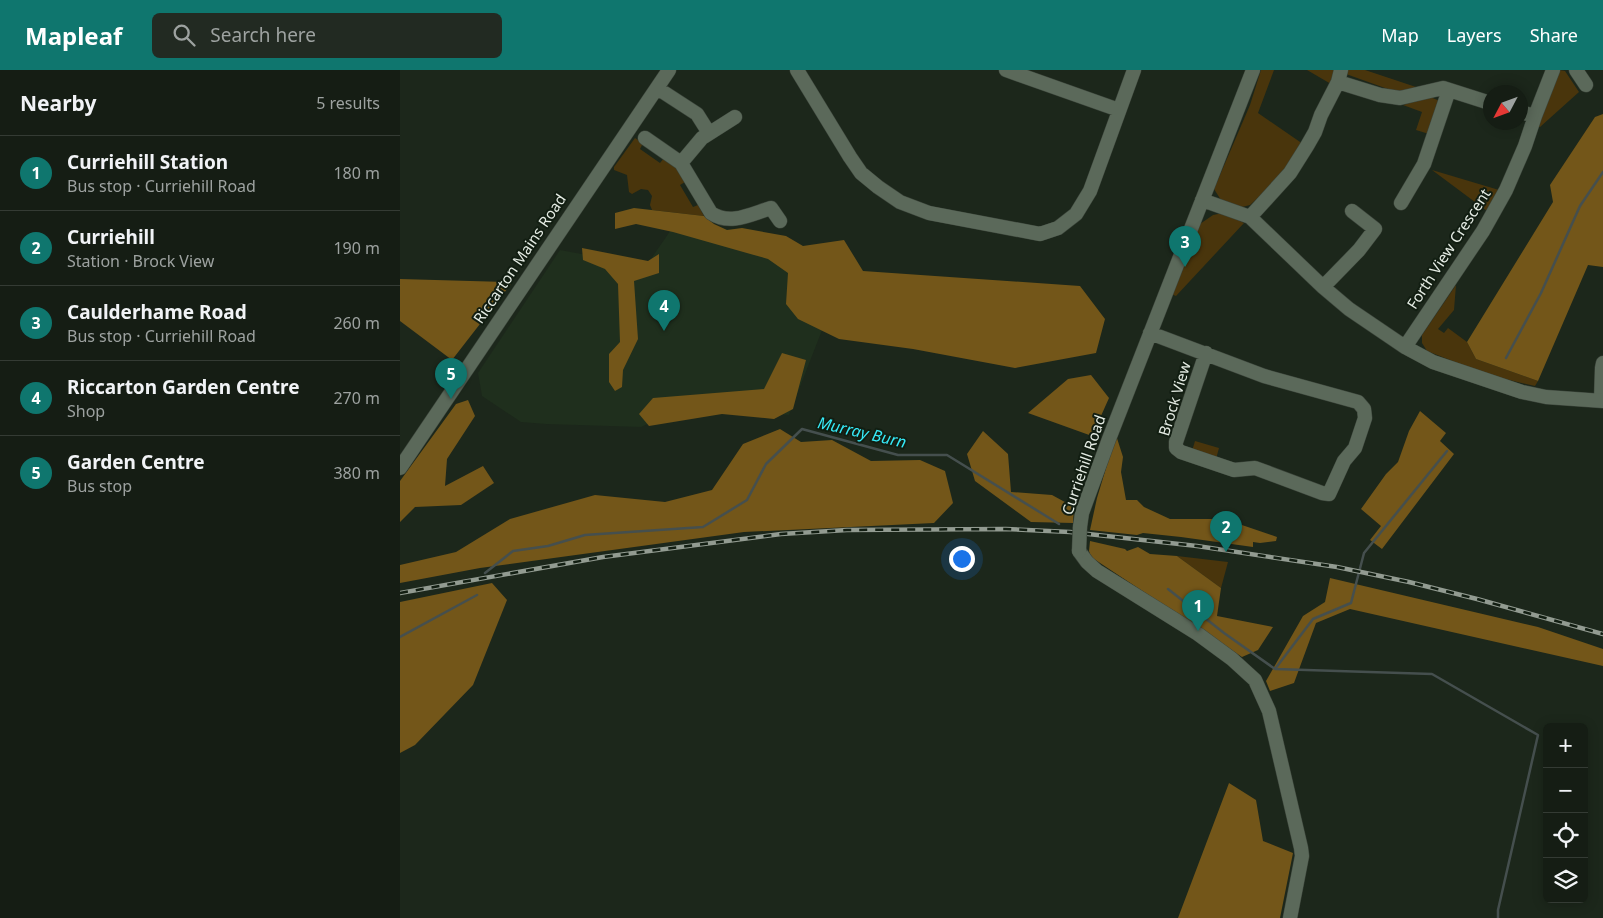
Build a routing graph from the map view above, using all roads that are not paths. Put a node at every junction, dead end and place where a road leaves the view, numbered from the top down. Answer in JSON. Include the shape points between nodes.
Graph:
{"nodes":[{"id":1,"x":669,"y":70,"type":"edge"},
{"id":2,"x":797,"y":70,"type":"edge"},
{"id":3,"x":1006,"y":70,"type":"edge"},
{"id":4,"x":1134,"y":70,"type":"edge"},
{"id":5,"x":1253,"y":70,"type":"edge"},
{"id":6,"x":1553,"y":70,"type":"edge"},
{"id":7,"x":1576,"y":70,"type":"edge"},
{"id":8,"x":1339,"y":76,"type":"edge"},
{"id":9,"x":1586,"y":85,"type":"dead end"},
{"id":10,"x":657,"y":88,"type":"junction"},
{"id":11,"x":1449,"y":90,"type":"junction"},
{"id":12,"x":1483,"y":101,"type":"edge"},
{"id":13,"x":1119,"y":110,"type":"junction"},
{"id":14,"x":1528,"y":114,"type":"edge"},
{"id":15,"x":1535,"y":116,"type":"junction"},
{"id":16,"x":735,"y":117,"type":"dead end"},
{"id":17,"x":709,"y":133,"type":"junction"},
{"id":18,"x":645,"y":138,"type":"dead end"},
{"id":19,"x":681,"y":163,"type":"junction"},
{"id":20,"x":1202,"y":200,"type":"junction"},
{"id":21,"x":1401,"y":203,"type":"dead end"},
{"id":22,"x":1352,"y":211,"type":"dead end"},
{"id":23,"x":1250,"y":217,"type":"junction"},
{"id":24,"x":780,"y":221,"type":"dead end"},
{"id":25,"x":1323,"y":287,"type":"junction"},
{"id":26,"x":1150,"y":333,"type":"junction"},
{"id":27,"x":1405,"y":348,"type":"junction"},
{"id":28,"x":1206,"y":353,"type":"junction"},
{"id":29,"x":1603,"y":363,"type":"edge"},
{"id":30,"x":1602,"y":401,"type":"edge"},
{"id":31,"x":400,"y":468,"type":"edge"},
{"id":32,"x":1290,"y":918,"type":"edge"}],
"edges":[{"from":1,"to":10,"type":"street","name":"Riccarton Mains Road"},
{"from":2,"to":13,"type":"street","via":[[861,173],[900,202],[929,214],[1040,234],[1058,228],[1076,214],[1090,191]]},
{"from":3,"to":13,"type":"street"},
{"from":4,"to":13,"type":"street"},
{"from":5,"to":20,"type":"street","name":"Curriehill Road"},
{"from":6,"to":15,"type":"street","name":"Forth View Crescent"},
{"from":7,"to":9,"type":"street"},
{"from":8,"to":11,"type":"street","via":[[1380,95],[1400,98],[1443,88]]},
{"from":8,"to":23,"type":"street","via":[[1315,132],[1290,173]]},
{"from":10,"to":17,"type":"street","via":[[697,114]]},
{"from":10,"to":31,"type":"street","name":"Riccarton Mains Road"},
{"from":11,"to":12,"type":"street"},
{"from":11,"to":21,"type":"street","via":[[1424,164]]},
{"from":14,"to":15,"type":"street"},
{"from":15,"to":27,"type":"street","name":"Forth View Crescent","via":[[1525,146],[1491,218]]},
{"from":16,"to":17,"type":"street"},
{"from":17,"to":19,"type":"street","via":[[696,142]]},
{"from":18,"to":19,"type":"street"},
{"from":19,"to":24,"type":"street","via":[[711,213],[717,217],[732,220],[771,208]]},
{"from":20,"to":23,"type":"street"},
{"from":20,"to":26,"type":"street","name":"Curriehill Road"},
{"from":22,"to":25,"type":"street","via":[[1374,229],[1360,250]]},
{"from":23,"to":25,"type":"street"},
{"from":25,"to":27,"type":"street","via":[[1363,320]]},
{"from":26,"to":28,"type":"street"},
{"from":26,"to":32,"type":"street","name":"Curriehill Road","bridge":true,"via":[[1082,513],[1079,551],[1097,571],[1198,634],[1255,680],[1269,711],[1301,848]]},
{"from":27,"to":30,"type":"street","via":[[1433,362],[1522,392]]},
{"from":28,"to":28,"type":"street","name":"Brock View","via":[[1264,376],[1358,402],[1364,409],[1365,418],[1355,448],[1344,461],[1329,494],[1255,468],[1234,470],[1176,448]]},
{"from":29,"to":30,"type":"street"}]}
